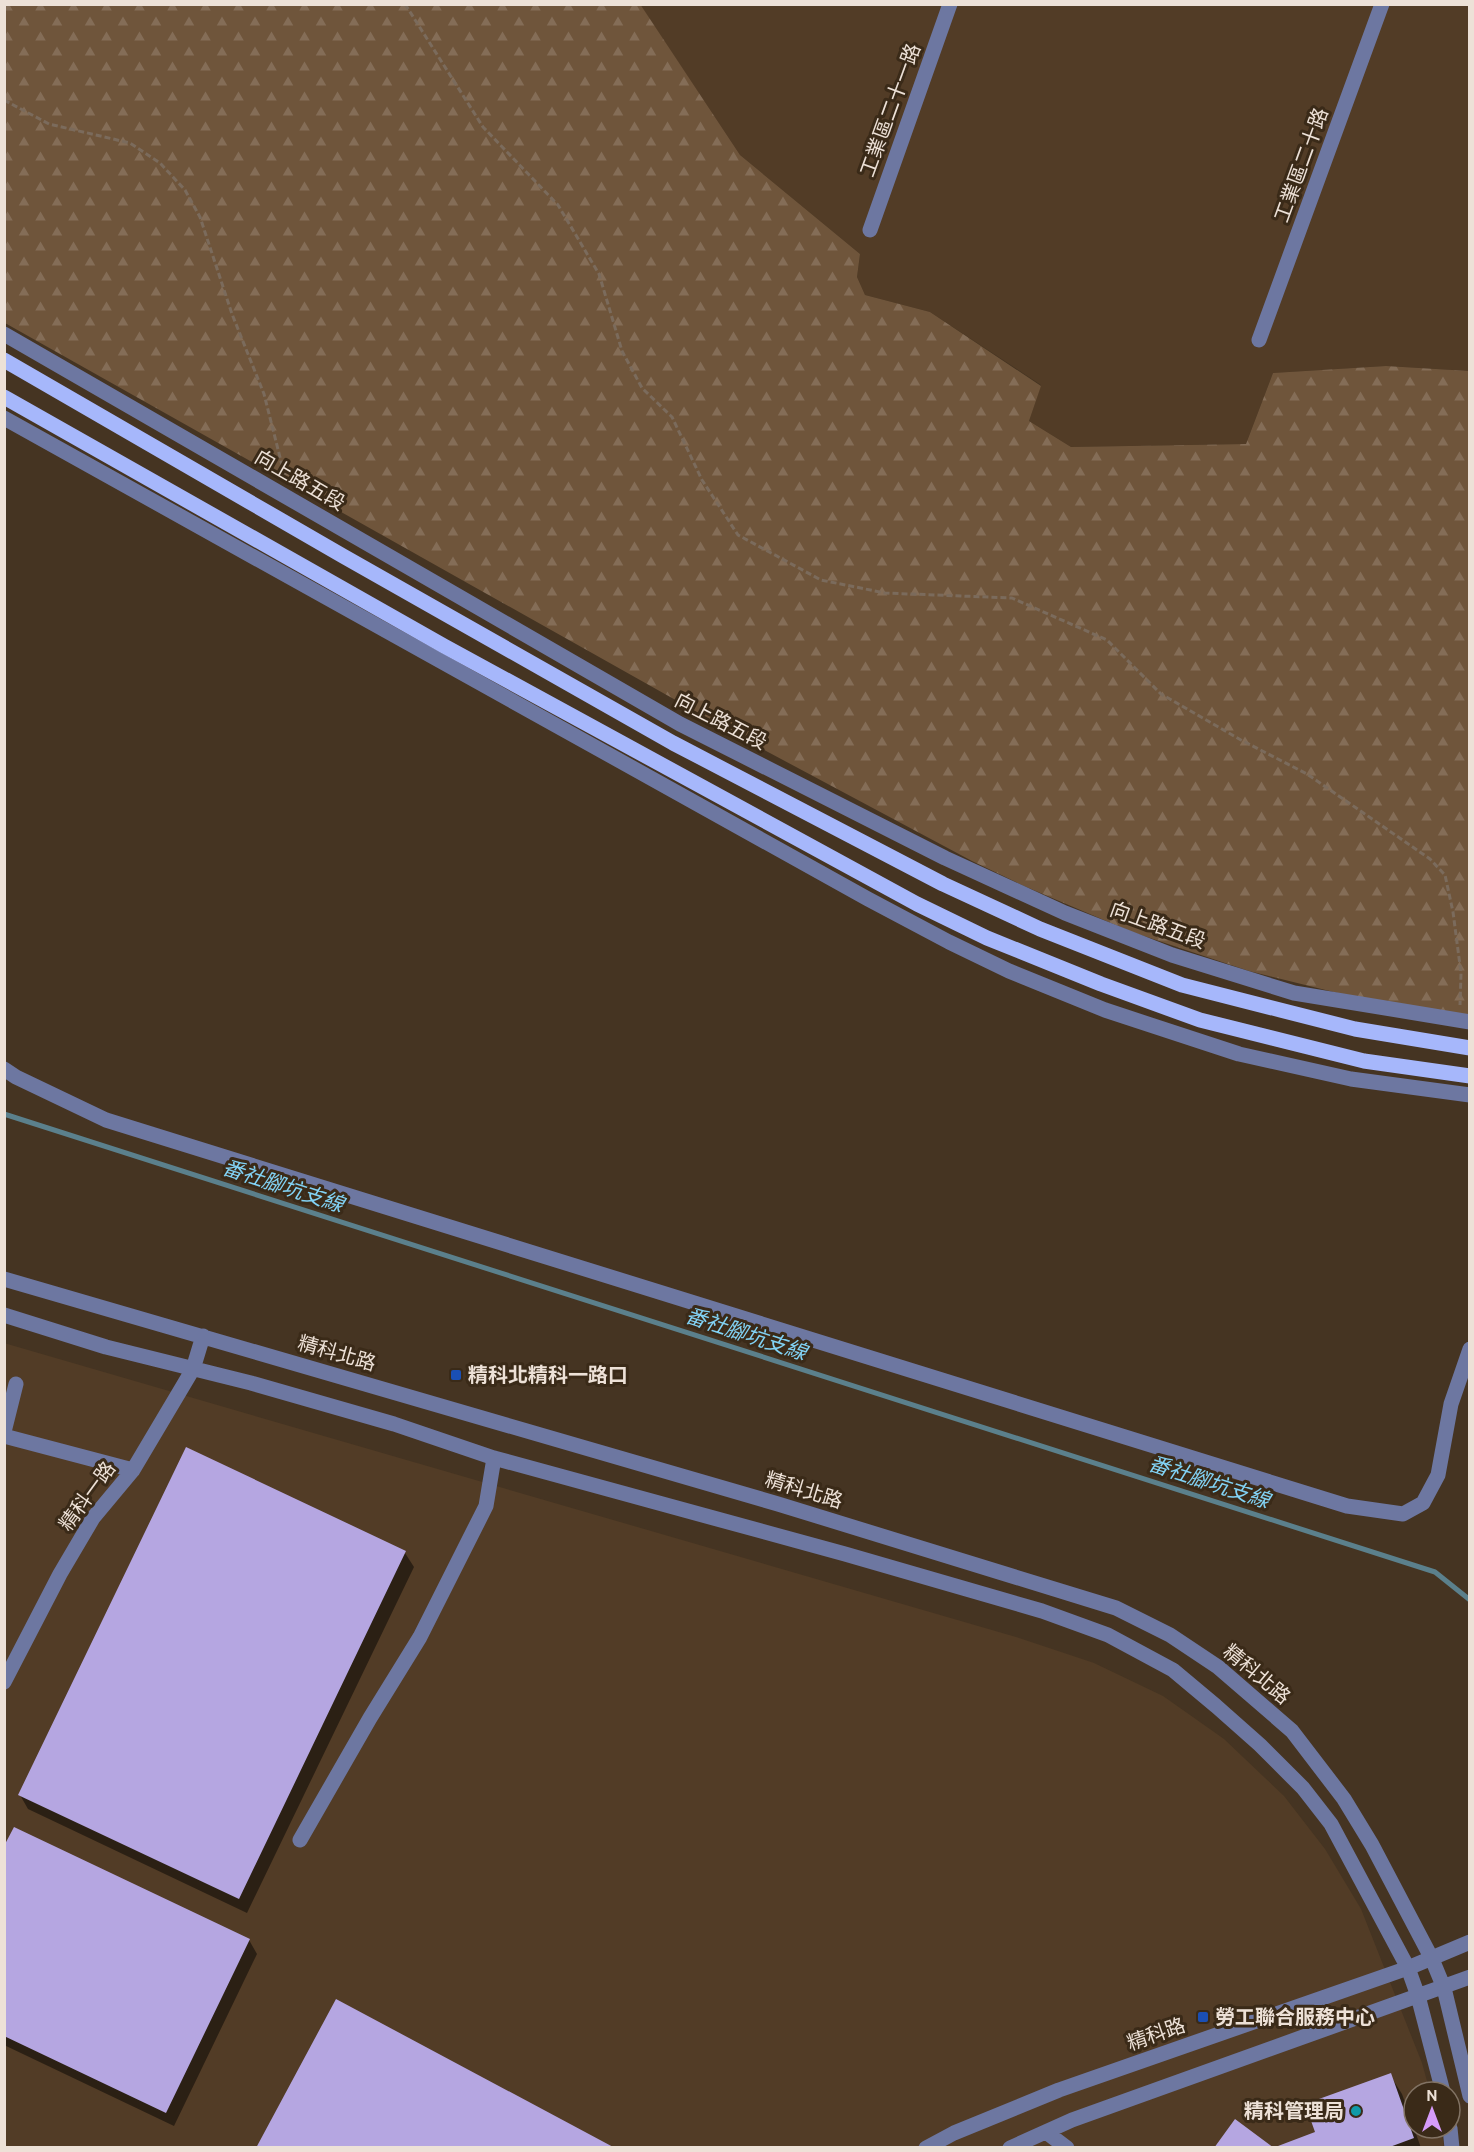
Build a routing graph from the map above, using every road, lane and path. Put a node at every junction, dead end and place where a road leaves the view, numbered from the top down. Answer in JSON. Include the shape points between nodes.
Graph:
{"nodes":[{"id":1,"x":405,"y":4,"type":"edge"},
{"id":2,"x":950,"y":4,"type":"edge"},
{"id":3,"x":1382,"y":4,"type":"edge"},
{"id":4,"x":4,"y":100,"type":"edge"},
{"id":5,"x":870,"y":231,"type":"dead end"},
{"id":6,"x":4,"y":334,"type":"edge"},
{"id":7,"x":1259,"y":340,"type":"dead end"},
{"id":8,"x":4,"y":360,"type":"edge"},
{"id":9,"x":4,"y":397,"type":"edge"},
{"id":10,"x":4,"y":418,"type":"edge"},
{"id":11,"x":290,"y":499,"type":"junction"},
{"id":12,"x":1465,"y":1021,"type":"edge"},
{"id":13,"x":1470,"y":1048,"type":"edge"},
{"id":14,"x":4,"y":1069,"type":"edge"},
{"id":15,"x":1470,"y":1077,"type":"edge"},
{"id":16,"x":1470,"y":1095,"type":"edge"},
{"id":17,"x":4,"y":1279,"type":"edge"},
{"id":18,"x":4,"y":1316,"type":"edge"},
{"id":19,"x":203,"y":1336,"type":"junction"},
{"id":20,"x":1470,"y":1349,"type":"edge"},
{"id":21,"x":193,"y":1369,"type":"junction"},
{"id":22,"x":16,"y":1384,"type":"dead end"},
{"id":23,"x":4,"y":1434,"type":"edge"},
{"id":24,"x":494,"y":1458,"type":"junction"},
{"id":25,"x":133,"y":1470,"type":"junction"},
{"id":26,"x":4,"y":1682,"type":"edge"},
{"id":27,"x":300,"y":1840,"type":"dead end"},
{"id":28,"x":1470,"y":1942,"type":"edge"},
{"id":29,"x":1433,"y":1963,"type":"junction"},
{"id":30,"x":1410,"y":1973,"type":"junction"},
{"id":31,"x":1470,"y":1977,"type":"edge"},
{"id":32,"x":1444,"y":1988,"type":"junction"},
{"id":33,"x":1418,"y":1996,"type":"junction"},
{"id":34,"x":1440,"y":2080,"type":"edge"},
{"id":35,"x":1470,"y":2096,"type":"edge"},
{"id":36,"x":1046,"y":2132,"type":"junction"},
{"id":37,"x":926,"y":2148,"type":"edge"},
{"id":38,"x":1010,"y":2148,"type":"edge"},
{"id":39,"x":1067,"y":2148,"type":"edge"}],
"edges":[{"from":1,"to":12,"type":"path","via":[[483,127],[558,206],[599,274],[622,351],[642,388],[672,417],[702,480],[738,535],[821,580],[885,593],[1012,598],[1107,640],[1161,694],[1307,774],[1430,859],[1445,875],[1453,912]]},
{"from":2,"to":5,"type":"street","name":"工業區二十一路"},
{"from":3,"to":7,"type":"street","name":"工業區二十路"},
{"from":4,"to":11,"type":"path","via":[[49,124],[130,143],[160,163],[185,190],[200,217],[264,394]]},
{"from":6,"to":11,"type":"street","name":"向上路五段"},
{"from":8,"to":13,"type":"main road","name":"向上路五段","via":[[673,743],[943,884],[1040,929],[1182,985],[1355,1029]]},
{"from":9,"to":15,"type":"main road","via":[[444,646],[987,938],[1200,1020],[1364,1061]]},
{"from":10,"to":16,"type":"street","via":[[868,899],[1009,971],[1105,1010],[1239,1054],[1351,1079]]},
{"from":11,"to":12,"type":"street","name":"向上路五段","via":[[680,724],[945,858],[1065,913],[1172,955],[1294,993]]},
{"from":14,"to":20,"type":"street","via":[[106,1120],[1347,1506],[1403,1514],[1423,1503],[1438,1475],[1451,1404]]},
{"from":17,"to":19,"type":"street","name":"精科北路"},
{"from":18,"to":21,"type":"street"},
{"from":19,"to":21,"type":"street","name":"精科一路"},
{"from":19,"to":29,"type":"street","name":"精科北路","via":[[961,1560],[1116,1608],[1170,1635],[1218,1667],[1292,1731],[1344,1798]]},
{"from":21,"to":24,"type":"street","via":[[394,1424]]},
{"from":21,"to":25,"type":"street","name":"精科一路"},
{"from":22,"to":23,"type":"street"},
{"from":23,"to":25,"type":"street"},
{"from":24,"to":27,"type":"street","via":[[486,1506],[420,1637]]},
{"from":24,"to":30,"type":"street","via":[[1042,1611],[1108,1635],[1173,1670],[1303,1788],[1336,1834]]},
{"from":25,"to":26,"type":"street","name":"精科一路","via":[[87,1528]]},
{"from":28,"to":29,"type":"street","name":"精科路"},
{"from":29,"to":30,"type":"street","name":"精科路"},
{"from":29,"to":32,"type":"street","name":"精科北路"},
{"from":30,"to":33,"type":"street"},
{"from":30,"to":37,"type":"street","name":"精科路","via":[[1059,2090]]},
{"from":31,"to":32,"type":"street"},
{"from":32,"to":33,"type":"street"},
{"from":32,"to":35,"type":"street","name":"精科北路"},
{"from":33,"to":34,"type":"street"},
{"from":33,"to":36,"type":"street"},
{"from":36,"to":38,"type":"street"},
{"from":36,"to":39,"type":"street"}]}
